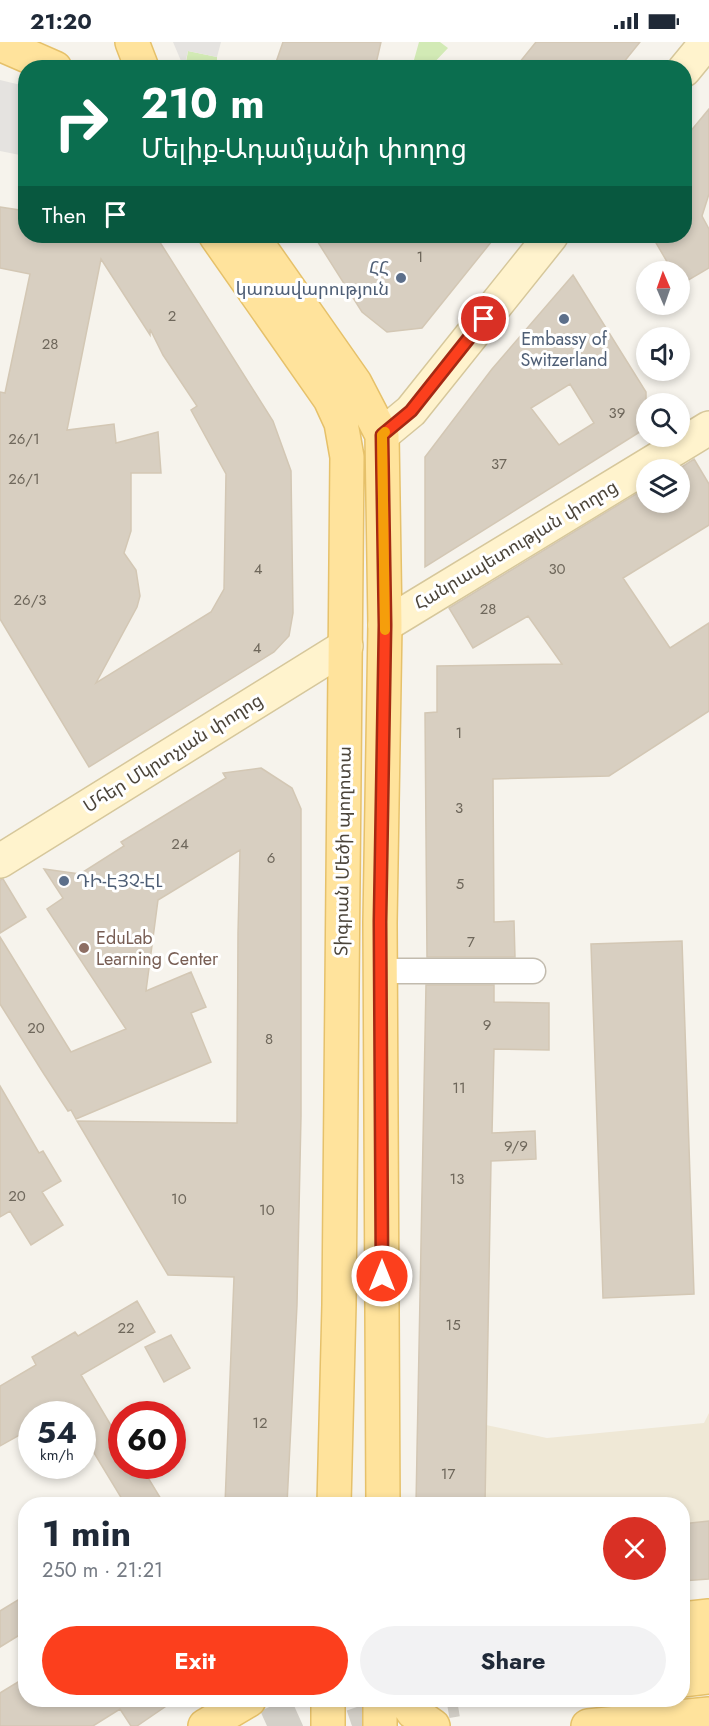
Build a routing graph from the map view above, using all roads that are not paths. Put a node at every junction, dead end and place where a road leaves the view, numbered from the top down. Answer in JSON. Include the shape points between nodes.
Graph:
{"nodes":[{"id":1,"x":45,"y":42,"type":"edge"},
{"id":2,"x":132,"y":42,"type":"edge"},
{"id":3,"x":707,"y":42,"type":"edge"},
{"id":4,"x":0,"y":44,"type":"edge"},
{"id":5,"x":37,"y":60,"type":"edge"},
{"id":6,"x":66,"y":60,"type":"edge"},
{"id":7,"x":139,"y":60,"type":"edge"},
{"id":8,"x":692,"y":60,"type":"edge"},
{"id":9,"x":221,"y":243,"type":"edge"},
{"id":10,"x":257,"y":243,"type":"edge"},
{"id":11,"x":545,"y":243,"type":"edge"},
{"id":12,"x":709,"y":428,"type":"edge"},
{"id":13,"x":382,"y":435,"type":"junction"},
{"id":14,"x":347,"y":457,"type":"junction"},
{"id":15,"x":385,"y":625,"type":"junction"},
{"id":16,"x":346,"y":646,"type":"junction"},
{"id":17,"x":0,"y":861,"type":"edge"},
{"id":18,"x":381,"y":971,"type":"junction"},
{"id":19,"x":533,"y":971,"type":"dead end"},
{"id":20,"x":334,"y":1497,"type":"edge"},
{"id":21,"x":382,"y":1497,"type":"edge"},
{"id":22,"x":709,"y":1616,"type":"edge"},
{"id":23,"x":690,"y":1618,"type":"edge"},
{"id":24,"x":709,"y":1645,"type":"edge"},
{"id":25,"x":690,"y":1646,"type":"edge"},
{"id":26,"x":709,"y":1677,"type":"edge"},
{"id":27,"x":690,"y":1679,"type":"edge"},
{"id":28,"x":237,"y":1707,"type":"edge"},
{"id":29,"x":328,"y":1707,"type":"edge"},
{"id":30,"x":380,"y":1707,"type":"edge"},
{"id":31,"x":410,"y":1707,"type":"edge"},
{"id":32,"x":709,"y":1714,"type":"edge"},
{"id":33,"x":205,"y":1726,"type":"edge"},
{"id":34,"x":328,"y":1726,"type":"edge"},
{"id":35,"x":380,"y":1726,"type":"edge"},
{"id":36,"x":433,"y":1726,"type":"edge"},
{"id":37,"x":588,"y":1726,"type":"edge"}],
"edges":[{"from":1,"to":6,"type":"main road"},
{"from":2,"to":7,"type":"main road"},
{"from":3,"to":8,"type":"street"},
{"from":4,"to":5,"type":"main road"},
{"from":9,"to":14,"type":"main road","name":"Տիգրան Մեծի պողոտա","via":[[330,399],[341,423]]},
{"from":10,"to":13,"type":"main road","via":[[355,383]]},
{"from":11,"to":13,"type":"street","via":[[411,411]]},
{"from":12,"to":15,"type":"street","name":"Հանրապետության փողոց"},
{"from":13,"to":14,"type":"main road"},
{"from":13,"to":15,"type":"main road"},
{"from":14,"to":16,"type":"main road","name":"Տիգրան Մեծի պողոտա"},
{"from":15,"to":18,"type":"main road"},
{"from":16,"to":17,"type":"street","name":"Մհեր Մկրտչյան փողոց"},
{"from":16,"to":20,"type":"main road","name":"Տիգրան Մեծի պողոտա"},
{"from":18,"to":19,"type":"street"},
{"from":18,"to":21,"type":"main road"},
{"from":22,"to":23,"type":"main road"},
{"from":24,"to":25,"type":"main road"},
{"from":26,"to":27,"type":"main road"},
{"from":28,"to":33,"type":"main road"},
{"from":29,"to":34,"type":"main road"},
{"from":30,"to":35,"type":"main road"},
{"from":31,"to":36,"type":"main road"},
{"from":32,"to":37,"type":"main road"}]}
